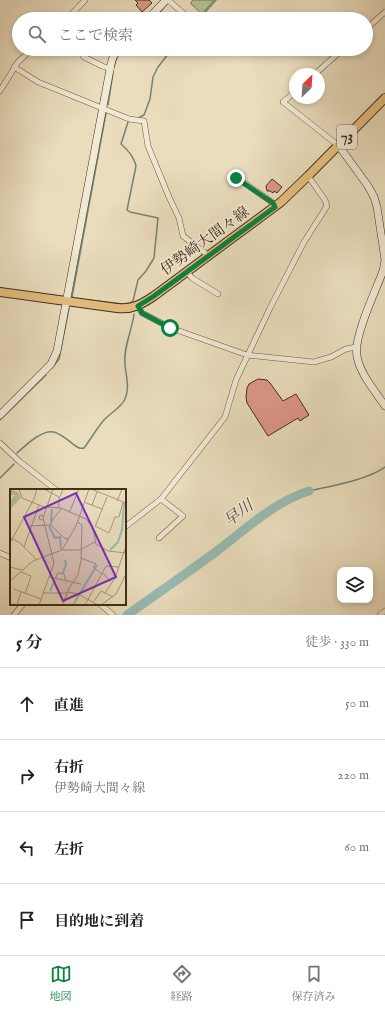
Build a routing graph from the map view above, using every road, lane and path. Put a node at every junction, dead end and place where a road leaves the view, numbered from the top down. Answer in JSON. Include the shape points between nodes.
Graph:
{"nodes":[{"id":1,"x":86,"y":0,"type":"edge"},
{"id":2,"x":164,"y":1,"type":"edge"},
{"id":3,"x":74,"y":12,"type":"edge"},
{"id":4,"x":154,"y":12,"type":"edge"},
{"id":5,"x":180,"y":12,"type":"edge"},
{"id":6,"x":385,"y":12,"type":"edge"},
{"id":7,"x":373,"y":23,"type":"edge"},
{"id":8,"x":24,"y":56,"type":"edge"},
{"id":9,"x":83,"y":56,"type":"edge"},
{"id":10,"x":114,"y":56,"type":"edge"},
{"id":11,"x":335,"y":56,"type":"edge"},
{"id":12,"x":14,"y":67,"type":"junction"},
{"id":13,"x":322,"y":68,"type":"edge"},
{"id":14,"x":111,"y":69,"type":"junction"},
{"id":15,"x":0,"y":91,"type":"edge"},
{"id":16,"x":289,"y":97,"type":"edge"},
{"id":17,"x":385,"y":98,"type":"edge"},
{"id":18,"x":103,"y":108,"type":"junction"},
{"id":19,"x":339,"y":146,"type":"junction"},
{"id":20,"x":308,"y":176,"type":"junction"},
{"id":21,"x":236,"y":178,"type":"dead end"},
{"id":22,"x":275,"y":207,"type":"junction"},
{"id":23,"x":208,"y":256,"type":"junction"},
{"id":24,"x":385,"y":261,"type":"edge"},
{"id":25,"x":187,"y":272,"type":"junction"},
{"id":26,"x":0,"y":292,"type":"edge"},
{"id":27,"x":218,"y":294,"type":"dead end"},
{"id":28,"x":66,"y":302,"type":"junction"},
{"id":29,"x":138,"y":306,"type":"junction"},
{"id":30,"x":356,"y":347,"type":"junction"},
{"id":31,"x":248,"y":355,"type":"junction"},
{"id":32,"x":385,"y":406,"type":"edge"},
{"id":33,"x":0,"y":415,"type":"edge"},
{"id":34,"x":0,"y":443,"type":"edge"},
{"id":35,"x":55,"y":489,"type":"edge"},
{"id":36,"x":161,"y":499,"type":"junction"},
{"id":37,"x":126,"y":526,"type":"edge"},
{"id":38,"x":159,"y":538,"type":"dead end"},
{"id":39,"x":0,"y":553,"type":"edge"},
{"id":40,"x":10,"y":558,"type":"edge"},
{"id":41,"x":23,"y":605,"type":"edge"},
{"id":42,"x":101,"y":605,"type":"edge"},
{"id":43,"x":385,"y":611,"type":"edge"},
{"id":44,"x":14,"y":615,"type":"edge"},
{"id":45,"x":113,"y":615,"type":"edge"},
{"id":46,"x":380,"y":615,"type":"edge"}],
"edges":[{"from":1,"to":3,"type":"street"},
{"from":2,"to":4,"type":"street"},
{"from":2,"to":5,"type":"street"},
{"from":6,"to":7,"type":"street"},
{"from":8,"to":12,"type":"street"},
{"from":9,"to":14,"type":"street"},
{"from":10,"to":14,"type":"street"},
{"from":11,"to":13,"type":"street"},
{"from":12,"to":15,"type":"street"},
{"from":12,"to":18,"type":"street","via":[[38,82]]},
{"from":14,"to":18,"type":"street"},
{"from":16,"to":19,"type":"street","via":[[283,102]]},
{"from":17,"to":19,"type":"main road","name":"伊勢崎大間々線","number":"73"},
{"from":18,"to":23,"type":"street","via":[[129,119],[144,122],[148,146],[179,218],[183,236]]},
{"from":18,"to":28,"type":"street"},
{"from":19,"to":20,"type":"main road","name":"伊勢崎大間々線","number":"73"},
{"from":19,"to":24,"type":"street","via":[[374,197]]},
{"from":20,"to":22,"type":"main road","name":"伊勢崎大間々線","number":"73"},
{"from":20,"to":31,"type":"street","via":[[327,206],[304,242]]},
{"from":21,"to":22,"type":"street","via":[[273,203]]},
{"from":22,"to":23,"type":"main road","name":"伊勢崎大間々線","number":"73"},
{"from":23,"to":25,"type":"main road","name":"伊勢崎大間々線","number":"73"},
{"from":24,"to":30,"type":"street"},
{"from":25,"to":27,"type":"street"},
{"from":25,"to":29,"type":"main road","name":"伊勢崎大間々線","number":"73"},
{"from":26,"to":28,"type":"main road","name":"伊勢崎大間々線","number":"73"},
{"from":28,"to":29,"type":"main road","name":"伊勢崎大間々線","number":"73","via":[[123,309]]},
{"from":28,"to":33,"type":"street","via":[[59,346],[54,360]]},
{"from":29,"to":31,"type":"street","via":[[142,313],[170,328]]},
{"from":30,"to":31,"type":"street","via":[[314,362]]},
{"from":30,"to":32,"type":"street","via":[[360,366]]},
{"from":31,"to":36,"type":"street","via":[[233,387],[225,418]]},
{"from":34,"to":35,"type":"street"},
{"from":36,"to":37,"type":"street"},
{"from":36,"to":38,"type":"street","via":[[183,516]]},
{"from":39,"to":40,"type":"street"},
{"from":41,"to":44,"type":"street"},
{"from":42,"to":45,"type":"street"},
{"from":43,"to":46,"type":"street"}]}
